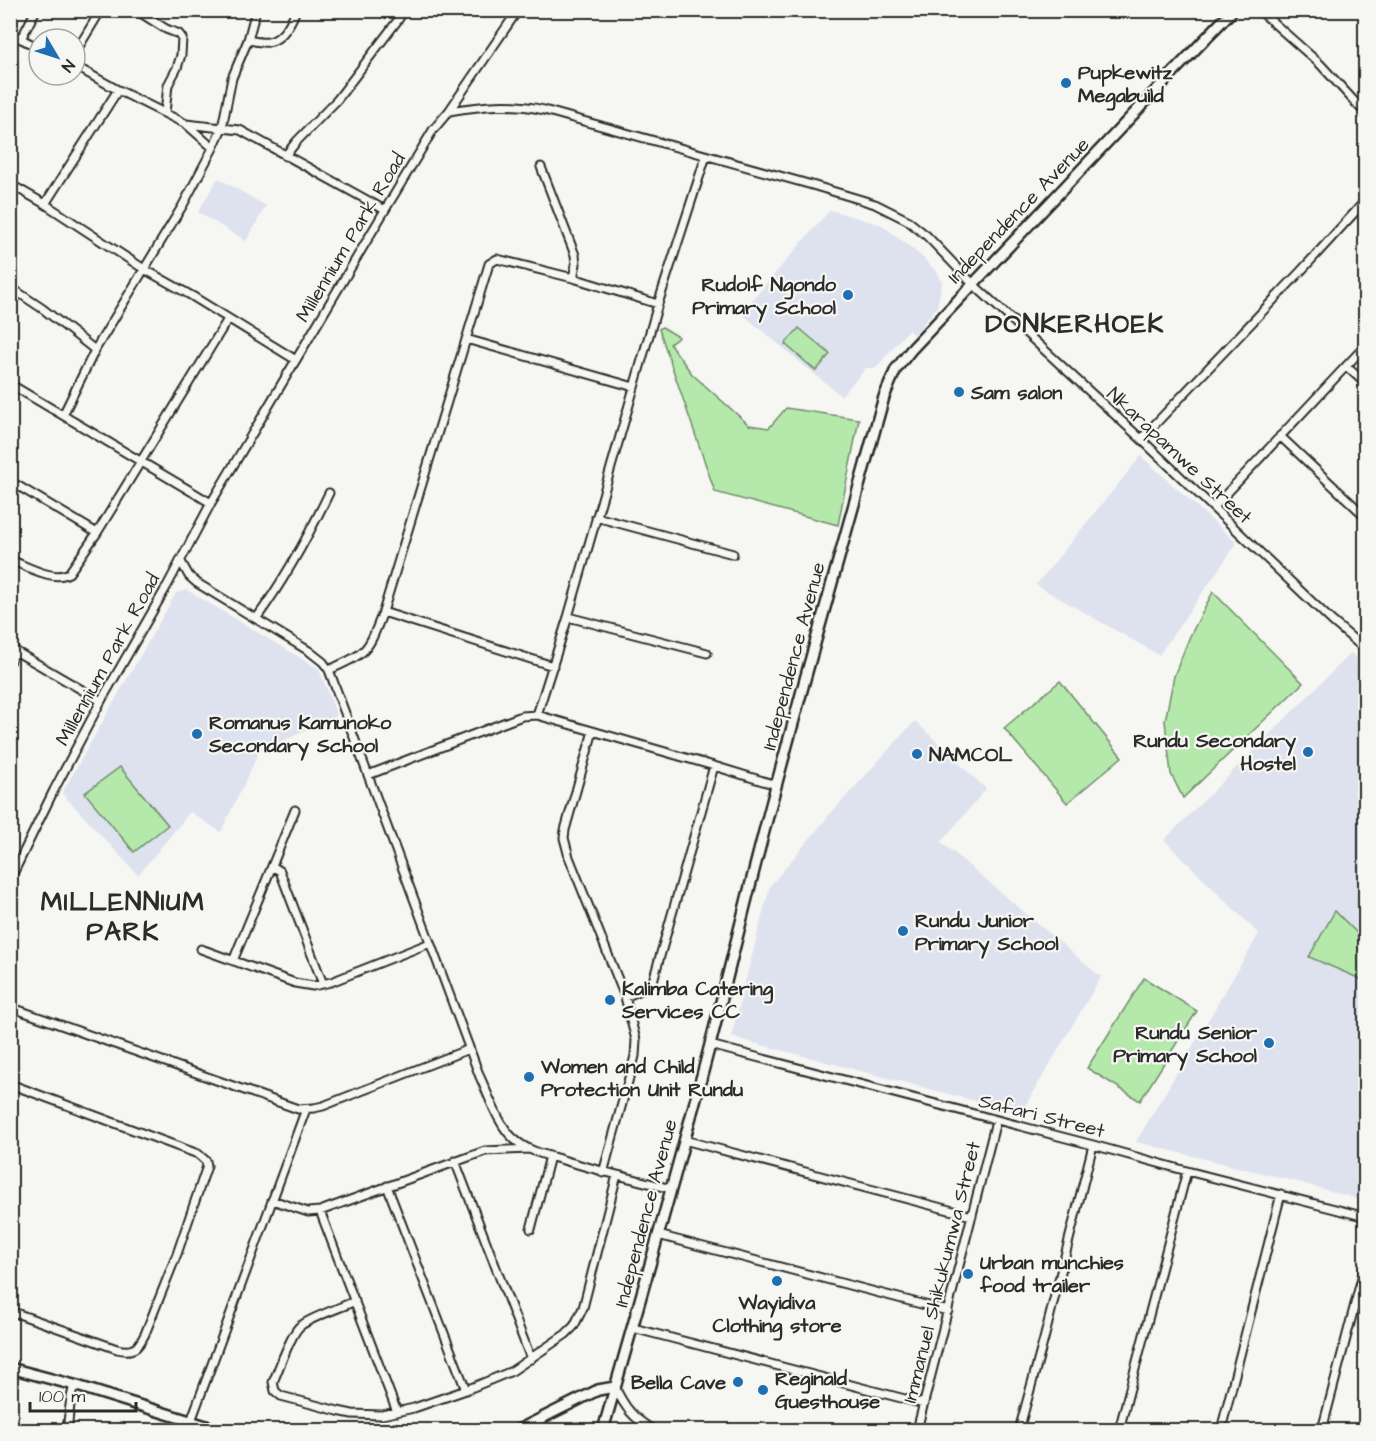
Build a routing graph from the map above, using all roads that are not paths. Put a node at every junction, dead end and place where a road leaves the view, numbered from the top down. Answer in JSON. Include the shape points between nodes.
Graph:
{"nodes":[{"id":1,"x":36,"y":10,"type":"edge"},
{"id":2,"x":105,"y":10,"type":"edge"},
{"id":3,"x":136,"y":10,"type":"edge"},
{"id":4,"x":296,"y":10,"type":"edge"},
{"id":5,"x":404,"y":10,"type":"edge"},
{"id":6,"x":518,"y":10,"type":"edge"},
{"id":7,"x":1233,"y":10,"type":"edge"},
{"id":8,"x":1259,"y":10,"type":"edge"},
{"id":9,"x":254,"y":12,"type":"edge"},
{"id":10,"x":10,"y":33,"type":"edge"},
{"id":11,"x":87,"y":33,"type":"edge"},
{"id":12,"x":21,"y":39,"type":"junction"},
{"id":13,"x":248,"y":40,"type":"junction"},
{"id":14,"x":27,"y":42,"type":"edge"},
{"id":15,"x":87,"y":73,"type":"edge"},
{"id":16,"x":118,"y":90,"type":"junction"},
{"id":17,"x":449,"y":111,"type":"junction"},
{"id":18,"x":165,"y":113,"type":"junction"},
{"id":19,"x":1365,"y":114,"type":"edge"},
{"id":20,"x":186,"y":124,"type":"junction"},
{"id":21,"x":222,"y":128,"type":"junction"},
{"id":22,"x":213,"y":148,"type":"junction"},
{"id":23,"x":285,"y":156,"type":"junction"},
{"id":24,"x":706,"y":156,"type":"junction"},
{"id":25,"x":541,"y":166,"type":"dead end"},
{"id":26,"x":10,"y":184,"type":"edge"},
{"id":27,"x":1365,"y":200,"type":"edge"},
{"id":28,"x":45,"y":204,"type":"junction"},
{"id":29,"x":385,"y":210,"type":"junction"},
{"id":30,"x":144,"y":269,"type":"junction"},
{"id":31,"x":573,"y":278,"type":"junction"},
{"id":32,"x":973,"y":284,"type":"junction"},
{"id":33,"x":10,"y":287,"type":"edge"},
{"id":34,"x":658,"y":304,"type":"junction"},
{"id":35,"x":228,"y":319,"type":"junction"},
{"id":36,"x":466,"y":339,"type":"junction"},
{"id":37,"x":1365,"y":345,"type":"edge"},
{"id":38,"x":95,"y":350,"type":"junction"},
{"id":39,"x":296,"y":360,"type":"junction"},
{"id":40,"x":1346,"y":366,"type":"junction"},
{"id":41,"x":10,"y":384,"type":"edge"},
{"id":42,"x":1365,"y":384,"type":"edge"},
{"id":43,"x":634,"y":387,"type":"junction"},
{"id":44,"x":63,"y":415,"type":"junction"},
{"id":45,"x":1280,"y":436,"type":"junction"},
{"id":46,"x":1141,"y":439,"type":"junction"},
{"id":47,"x":141,"y":462,"type":"junction"},
{"id":48,"x":10,"y":481,"type":"edge"},
{"id":49,"x":329,"y":493,"type":"dead end"},
{"id":50,"x":212,"y":504,"type":"junction"},
{"id":51,"x":1212,"y":508,"type":"junction"},
{"id":52,"x":597,"y":517,"type":"junction"},
{"id":53,"x":1365,"y":517,"type":"edge"},
{"id":54,"x":97,"y":533,"type":"junction"},
{"id":55,"x":733,"y":554,"type":"dead end"},
{"id":56,"x":10,"y":560,"type":"edge"},
{"id":57,"x":180,"y":560,"type":"junction"},
{"id":58,"x":383,"y":612,"type":"junction"},
{"id":59,"x":568,"y":617,"type":"junction"},
{"id":60,"x":256,"y":619,"type":"junction"},
{"id":61,"x":13,"y":649,"type":"edge"},
{"id":62,"x":1365,"y":650,"type":"edge"},
{"id":63,"x":707,"y":653,"type":"dead end"},
{"id":64,"x":10,"y":661,"type":"edge"},
{"id":65,"x":553,"y":666,"type":"junction"},
{"id":66,"x":328,"y":670,"type":"junction"},
{"id":67,"x":101,"y":701,"type":"junction"},
{"id":68,"x":537,"y":716,"type":"junction"},
{"id":69,"x":592,"y":731,"type":"junction"},
{"id":70,"x":714,"y":766,"type":"junction"},
{"id":71,"x":368,"y":775,"type":"junction"},
{"id":72,"x":777,"y":785,"type":"junction"},
{"id":73,"x":295,"y":810,"type":"dead end"},
{"id":74,"x":272,"y":866,"type":"junction"},
{"id":75,"x":10,"y":880,"type":"edge"},
{"id":76,"x":430,"y":943,"type":"junction"},
{"id":77,"x":201,"y":949,"type":"dead end"},
{"id":78,"x":233,"y":961,"type":"junction"},
{"id":79,"x":323,"y":984,"type":"junction"},
{"id":80,"x":625,"y":998,"type":"junction"},
{"id":81,"x":10,"y":1007,"type":"edge"},
{"id":82,"x":710,"y":1045,"type":"junction"},
{"id":83,"x":470,"y":1049,"type":"junction"},
{"id":84,"x":10,"y":1084,"type":"edge"},
{"id":85,"x":306,"y":1109,"type":"junction"},
{"id":86,"x":996,"y":1121,"type":"junction"},
{"id":87,"x":684,"y":1140,"type":"junction"},
{"id":88,"x":1093,"y":1145,"type":"junction"},
{"id":89,"x":529,"y":1149,"type":"junction"},
{"id":90,"x":550,"y":1156,"type":"junction"},
{"id":91,"x":455,"y":1161,"type":"junction"},
{"id":92,"x":1187,"y":1171,"type":"junction"},
{"id":93,"x":603,"y":1173,"type":"junction"},
{"id":94,"x":617,"y":1174,"type":"junction"},
{"id":95,"x":387,"y":1186,"type":"junction"},
{"id":96,"x":671,"y":1189,"type":"junction"},
{"id":97,"x":1281,"y":1194,"type":"junction"},
{"id":98,"x":272,"y":1200,"type":"junction"},
{"id":99,"x":320,"y":1211,"type":"junction"},
{"id":100,"x":972,"y":1216,"type":"junction"},
{"id":101,"x":1365,"y":1217,"type":"edge"},
{"id":102,"x":531,"y":1229,"type":"dead end"},
{"id":103,"x":658,"y":1235,"type":"junction"},
{"id":104,"x":1365,"y":1262,"type":"edge"},
{"id":105,"x":355,"y":1301,"type":"junction"},
{"id":106,"x":10,"y":1311,"type":"edge"},
{"id":107,"x":948,"y":1311,"type":"junction"},
{"id":108,"x":633,"y":1329,"type":"junction"},
{"id":109,"x":531,"y":1359,"type":"junction"},
{"id":110,"x":10,"y":1368,"type":"edge"},
{"id":111,"x":74,"y":1385,"type":"junction"},
{"id":112,"x":615,"y":1387,"type":"junction"},
{"id":113,"x":466,"y":1390,"type":"junction"},
{"id":114,"x":924,"y":1404,"type":"junction"},
{"id":115,"x":397,"y":1413,"type":"junction"},
{"id":116,"x":191,"y":1421,"type":"junction"},
{"id":117,"x":67,"y":1431,"type":"edge"},
{"id":118,"x":219,"y":1431,"type":"edge"},
{"id":119,"x":518,"y":1431,"type":"edge"},
{"id":120,"x":603,"y":1431,"type":"edge"},
{"id":121,"x":653,"y":1431,"type":"edge"},
{"id":122,"x":917,"y":1431,"type":"edge"},
{"id":123,"x":1019,"y":1431,"type":"edge"},
{"id":124,"x":1119,"y":1431,"type":"edge"},
{"id":125,"x":1221,"y":1431,"type":"edge"},
{"id":126,"x":1322,"y":1431,"type":"edge"}],
"edges":[{"from":1,"to":12,"type":"street"},
{"from":2,"to":11,"type":"street"},
{"from":3,"to":18,"type":"street","via":[[182,38],[181,55],[168,85]]},
{"from":4,"to":13,"type":"street","via":[[292,21],[275,39]]},
{"from":5,"to":23,"type":"street","via":[[337,100]]},
{"from":6,"to":17,"type":"street","name":"Millennium Park Road"},
{"from":7,"to":32,"type":"street","name":"Independence Avenue"},
{"from":8,"to":19,"type":"street","via":[[1320,64]]},
{"from":9,"to":13,"type":"street"},
{"from":10,"to":12,"type":"street"},
{"from":12,"to":14,"type":"street"},
{"from":13,"to":21,"type":"street","via":[[232,78]]},
{"from":15,"to":16,"type":"street"},
{"from":16,"to":18,"type":"street"},
{"from":16,"to":28,"type":"street"},
{"from":17,"to":24,"type":"street","via":[[527,106]]},
{"from":17,"to":29,"type":"street","name":"Millennium Park Road","via":[[433,130]]},
{"from":18,"to":20,"type":"street"},
{"from":20,"to":21,"type":"street"},
{"from":20,"to":22,"type":"street"},
{"from":21,"to":22,"type":"street"},
{"from":21,"to":23,"type":"street","via":[[240,130]]},
{"from":22,"to":30,"type":"street"},
{"from":23,"to":29,"type":"street"},
{"from":24,"to":32,"type":"street","via":[[875,204],[894,213],[917,228]]},
{"from":24,"to":34,"type":"street"},
{"from":25,"to":31,"type":"street","via":[[575,255]]},
{"from":26,"to":28,"type":"street"},
{"from":27,"to":46,"type":"street"},
{"from":28,"to":30,"type":"street"},
{"from":29,"to":39,"type":"street","name":"Millennium Park Road"},
{"from":30,"to":35,"type":"street"},
{"from":30,"to":38,"type":"street"},
{"from":31,"to":34,"type":"street"},
{"from":31,"to":36,"type":"street","via":[[492,261]]},
{"from":32,"to":46,"type":"street","name":"Nkarapamwe Street"},
{"from":32,"to":72,"type":"street","name":"Independence Avenue","via":[[902,360],[891,378]]},
{"from":33,"to":38,"type":"street"},
{"from":34,"to":43,"type":"street"},
{"from":35,"to":39,"type":"street"},
{"from":35,"to":47,"type":"street"},
{"from":36,"to":43,"type":"street"},
{"from":36,"to":58,"type":"street"},
{"from":37,"to":40,"type":"street"},
{"from":38,"to":44,"type":"street"},
{"from":39,"to":50,"type":"street","name":"Millennium Park Road"},
{"from":40,"to":42,"type":"street"},
{"from":40,"to":45,"type":"street"},
{"from":41,"to":44,"type":"street"},
{"from":43,"to":52,"type":"street"},
{"from":44,"to":47,"type":"street"},
{"from":45,"to":51,"type":"street"},
{"from":45,"to":53,"type":"street"},
{"from":46,"to":51,"type":"street","name":"Nkarapamwe Street"},
{"from":47,"to":50,"type":"street"},
{"from":47,"to":54,"type":"street"},
{"from":48,"to":54,"type":"street"},
{"from":49,"to":60,"type":"street","via":[[288,571]]},
{"from":50,"to":57,"type":"street","name":"Millennium Park Road"},
{"from":51,"to":62,"type":"street","name":"Nkarapamwe Street"},
{"from":52,"to":55,"type":"street"},
{"from":52,"to":59,"type":"street"},
{"from":54,"to":56,"type":"street","via":[[74,567],[63,576],[49,575]]},
{"from":57,"to":60,"type":"street","via":[[196,584]]},
{"from":57,"to":67,"type":"street","name":"Millennium Park Road"},
{"from":58,"to":65,"type":"street"},
{"from":58,"to":66,"type":"street","via":[[366,650]]},
{"from":59,"to":63,"type":"street"},
{"from":59,"to":65,"type":"street"},
{"from":60,"to":66,"type":"street","via":[[317,656]]},
{"from":61,"to":64,"type":"street"},
{"from":61,"to":67,"type":"street"},
{"from":65,"to":68,"type":"street"},
{"from":66,"to":71,"type":"street"},
{"from":67,"to":75,"type":"street","name":"Millennium Park Road"},
{"from":68,"to":69,"type":"street"},
{"from":68,"to":71,"type":"street","via":[[522,716]]},
{"from":69,"to":70,"type":"street"},
{"from":69,"to":80,"type":"street","via":[[564,838],[568,857]]},
{"from":70,"to":72,"type":"street"},
{"from":70,"to":80,"type":"street","via":[[653,981]]},
{"from":71,"to":76,"type":"street"},
{"from":72,"to":82,"type":"street","name":"Independence Avenue"},
{"from":73,"to":74,"type":"street"},
{"from":74,"to":78,"type":"street"},
{"from":74,"to":79,"type":"street","via":[[281,874]]},
{"from":76,"to":79,"type":"street"},
{"from":76,"to":83,"type":"street"},
{"from":77,"to":78,"type":"street"},
{"from":78,"to":79,"type":"street","via":[[295,983]]},
{"from":80,"to":93,"type":"street","via":[[636,1049]]},
{"from":81,"to":85,"type":"street","via":[[291,1108]]},
{"from":82,"to":86,"type":"street","name":"Safari Street"},
{"from":82,"to":87,"type":"street","name":"Independence Avenue"},
{"from":83,"to":85,"type":"street","via":[[323,1106]]},
{"from":83,"to":89,"type":"street","via":[[502,1123],[513,1138]]},
{"from":84,"to":106,"type":"street","via":[[198,1154],[207,1166],[173,1264],[136,1348],[117,1349]]},
{"from":85,"to":98,"type":"street"},
{"from":86,"to":88,"type":"street","name":"Safari Street"},
{"from":86,"to":100,"type":"street","name":"Immanuel Shikukumwa Street"},
{"from":87,"to":96,"type":"street","name":"Independence Avenue"},
{"from":87,"to":100,"type":"street"},
{"from":88,"to":92,"type":"street","name":"Safari Street"},
{"from":88,"to":123,"type":"street"},
{"from":89,"to":90,"type":"street"},
{"from":89,"to":91,"type":"street","via":[[485,1151]]},
{"from":90,"to":93,"type":"street"},
{"from":90,"to":102,"type":"street"},
{"from":91,"to":95,"type":"street"},
{"from":91,"to":109,"type":"street"},
{"from":92,"to":97,"type":"street","name":"Safari Street"},
{"from":92,"to":124,"type":"street"},
{"from":93,"to":94,"type":"street"},
{"from":94,"to":96,"type":"street"},
{"from":94,"to":109,"type":"street","via":[[579,1317],[566,1334]]},
{"from":95,"to":99,"type":"street"},
{"from":95,"to":113,"type":"street"},
{"from":96,"to":103,"type":"street","name":"Independence Avenue"},
{"from":97,"to":101,"type":"street","name":"Safari Street"},
{"from":97,"to":125,"type":"street"},
{"from":98,"to":99,"type":"street","via":[[308,1212]]},
{"from":98,"to":116,"type":"street"},
{"from":99,"to":105,"type":"street"},
{"from":100,"to":107,"type":"street","name":"Immanuel Shikukumwa Street"},
{"from":103,"to":107,"type":"street"},
{"from":103,"to":108,"type":"street","name":"Independence Avenue"},
{"from":104,"to":126,"type":"street"},
{"from":105,"to":115,"type":"street"},
{"from":105,"to":115,"type":"street","via":[[299,1327],[273,1387],[287,1399],[338,1412]]},
{"from":107,"to":114,"type":"street","name":"Immanuel Shikukumwa Street"},
{"from":108,"to":112,"type":"street","name":"Independence Avenue"},
{"from":108,"to":114,"type":"street"},
{"from":109,"to":113,"type":"street"},
{"from":110,"to":111,"type":"street"},
{"from":111,"to":116,"type":"street"},
{"from":111,"to":117,"type":"street"},
{"from":112,"to":119,"type":"street","via":[[598,1390]]},
{"from":112,"to":120,"type":"street","name":"Independence Avenue"},
{"from":112,"to":121,"type":"street","via":[[630,1411]]},
{"from":113,"to":115,"type":"street"},
{"from":114,"to":122,"type":"street","name":"Immanuel Shikukumwa Street"},
{"from":116,"to":118,"type":"street"}]}
